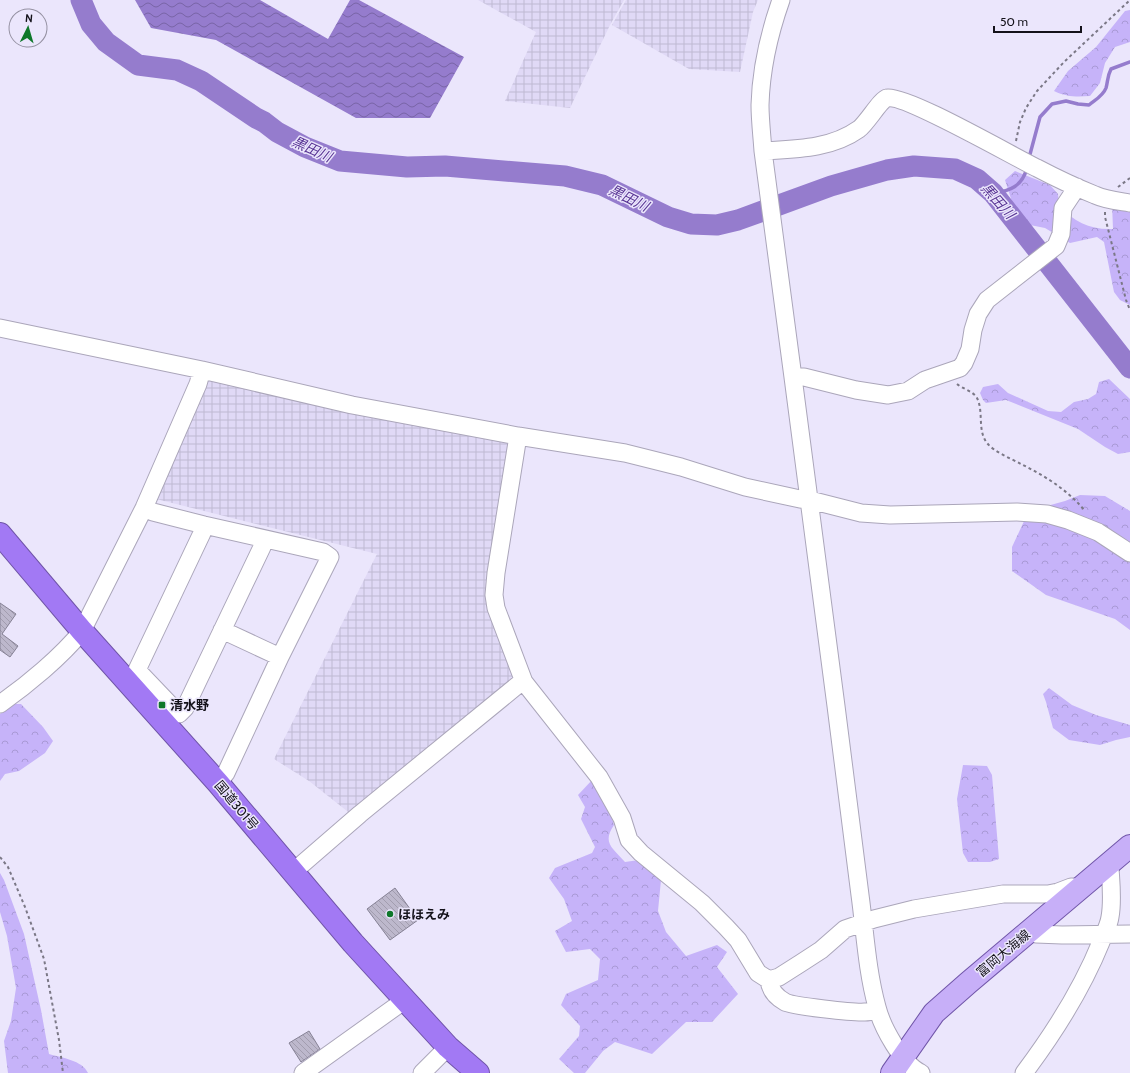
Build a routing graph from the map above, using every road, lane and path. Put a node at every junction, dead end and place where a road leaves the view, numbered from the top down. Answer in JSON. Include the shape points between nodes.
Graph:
{"nodes":[{"id":1,"x":781,"y":0,"type":"edge"},
{"id":2,"x":1130,"y":0,"type":"edge"},
{"id":3,"x":763,"y":151,"type":"junction"},
{"id":4,"x":1014,"y":156,"type":"junction"},
{"id":5,"x":1077,"y":187,"type":"junction"},
{"id":6,"x":1106,"y":199,"type":"junction"},
{"id":7,"x":1130,"y":203,"type":"edge"},
{"id":8,"x":1130,"y":310,"type":"edge"},
{"id":9,"x":0,"y":328,"type":"edge"},
{"id":10,"x":202,"y":370,"type":"junction"},
{"id":11,"x":954,"y":371,"type":"junction"},
{"id":12,"x":794,"y":377,"type":"junction"},
{"id":13,"x":518,"y":436,"type":"junction"},
{"id":14,"x":810,"y":500,"type":"junction"},
{"id":15,"x":144,"y":508,"type":"junction"},
{"id":16,"x":204,"y":525,"type":"junction"},
{"id":17,"x":1098,"y":532,"type":"junction"},
{"id":18,"x":0,"y":534,"type":"edge"},
{"id":19,"x":264,"y":539,"type":"junction"},
{"id":20,"x":1130,"y":553,"type":"edge"},
{"id":21,"x":222,"y":630,"type":"junction"},
{"id":22,"x":82,"y":631,"type":"junction"},
{"id":23,"x":280,"y":657,"type":"junction"},
{"id":24,"x":524,"y":682,"type":"junction"},
{"id":25,"x":0,"y":704,"type":"edge"},
{"id":26,"x":218,"y":783,"type":"junction"},
{"id":27,"x":1130,"y":846,"type":"edge"},
{"id":28,"x":0,"y":857,"type":"edge"},
{"id":29,"x":1108,"y":865,"type":"junction"},
{"id":30,"x":293,"y":872,"type":"junction"},
{"id":31,"x":1081,"y":887,"type":"junction"},
{"id":32,"x":864,"y":922,"type":"junction"},
{"id":33,"x":1029,"y":931,"type":"junction"},
{"id":34,"x":1104,"y":934,"type":"junction"},
{"id":35,"x":1130,"y":934,"type":"edge"},
{"id":36,"x":769,"y":980,"type":"junction"},
{"id":37,"x":405,"y":1000,"type":"junction"},
{"id":38,"x":877,"y":1010,"type":"junction"},
{"id":39,"x":448,"y":1047,"type":"junction"},
{"id":40,"x":897,"y":1065,"type":"edge"},
{"id":41,"x":63,"y":1073,"type":"edge"},
{"id":42,"x":303,"y":1073,"type":"edge"},
{"id":43,"x":422,"y":1073,"type":"edge"},
{"id":44,"x":478,"y":1073,"type":"edge"},
{"id":45,"x":921,"y":1073,"type":"edge"},
{"id":46,"x":1024,"y":1073,"type":"edge"}],
"edges":[{"from":1,"to":3,"type":"street","via":[[762,70],[760,106]]},
{"from":2,"to":4,"type":"path","via":[[1064,62],[1038,91],[1020,122]]},
{"from":3,"to":4,"type":"street","via":[[826,145],[842,139],[860,128],[887,98],[913,105]]},
{"from":3,"to":12,"type":"street"},
{"from":4,"to":5,"type":"street"},
{"from":5,"to":6,"type":"street"},
{"from":5,"to":11,"type":"street","via":[[1063,208],[1061,234],[1056,246],[987,300],[978,314],[970,349],[964,362]]},
{"from":6,"to":7,"type":"street"},
{"from":6,"to":8,"type":"path","via":[[1105,217]]},
{"from":9,"to":10,"type":"street"},
{"from":10,"to":13,"type":"street","via":[[352,405]]},
{"from":10,"to":15,"type":"street"},
{"from":11,"to":12,"type":"street","via":[[934,376],[908,391],[888,395]]},
{"from":11,"to":17,"type":"path","via":[[958,385],[976,397],[982,434],[987,443],[1064,490],[1079,504]]},
{"from":12,"to":14,"type":"street"},
{"from":13,"to":14,"type":"street","via":[[625,453],[745,487]]},
{"from":13,"to":24,"type":"street","via":[[494,594],[496,608]]},
{"from":14,"to":17,"type":"street","via":[[861,513],[890,515],[1017,512],[1047,514]]},
{"from":14,"to":32,"type":"street"},
{"from":15,"to":16,"type":"street"},
{"from":15,"to":22,"type":"street"},
{"from":16,"to":19,"type":"street"},
{"from":16,"to":21,"type":"street","via":[[137,670],[179,714],[185,708]]},
{"from":17,"to":20,"type":"street"},
{"from":18,"to":22,"type":"highway","name":"国道301号"},
{"from":19,"to":21,"type":"street"},
{"from":19,"to":23,"type":"street","via":[[323,552],[330,557]]},
{"from":21,"to":23,"type":"street"},
{"from":22,"to":25,"type":"street","via":[[71,645]]},
{"from":22,"to":26,"type":"highway","name":"国道301号"},
{"from":23,"to":26,"type":"street","via":[[226,773]]},
{"from":24,"to":30,"type":"street","via":[[360,814]]},
{"from":24,"to":36,"type":"street","via":[[599,777],[622,818],[629,840],[641,853],[702,903],[738,940],[758,973]]},
{"from":26,"to":30,"type":"highway","name":"国道301号"},
{"from":27,"to":29,"type":"main road","name":"富岡大海線"},
{"from":28,"to":41,"type":"path","via":[[8,867],[44,959]]},
{"from":29,"to":31,"type":"main road","name":"富岡大海線"},
{"from":29,"to":34,"type":"street","via":[[1111,902],[1110,918]]},
{"from":30,"to":37,"type":"highway","name":"国道301号"},
{"from":31,"to":32,"type":"street","via":[[1071,887],[1048,894],[1003,894],[914,909]]},
{"from":31,"to":33,"type":"main road","name":"富岡大海線"},
{"from":32,"to":36,"type":"street","via":[[845,930],[801,963],[779,977]]},
{"from":32,"to":38,"type":"street"},
{"from":33,"to":34,"type":"street","via":[[1036,934]]},
{"from":33,"to":40,"type":"main road","name":"富岡大海線","via":[[934,1013]]},
{"from":34,"to":35,"type":"street"},
{"from":34,"to":46,"type":"street","via":[[1061,1020]]},
{"from":36,"to":38,"type":"street","via":[[776,996],[786,1003],[865,1012]]},
{"from":37,"to":39,"type":"highway","name":"国道301号"},
{"from":37,"to":42,"type":"street"},
{"from":38,"to":40,"type":"street"},
{"from":39,"to":43,"type":"street"},
{"from":39,"to":44,"type":"highway","name":"国道301号"},
{"from":40,"to":45,"type":"street","via":[[909,1064]]}]}
